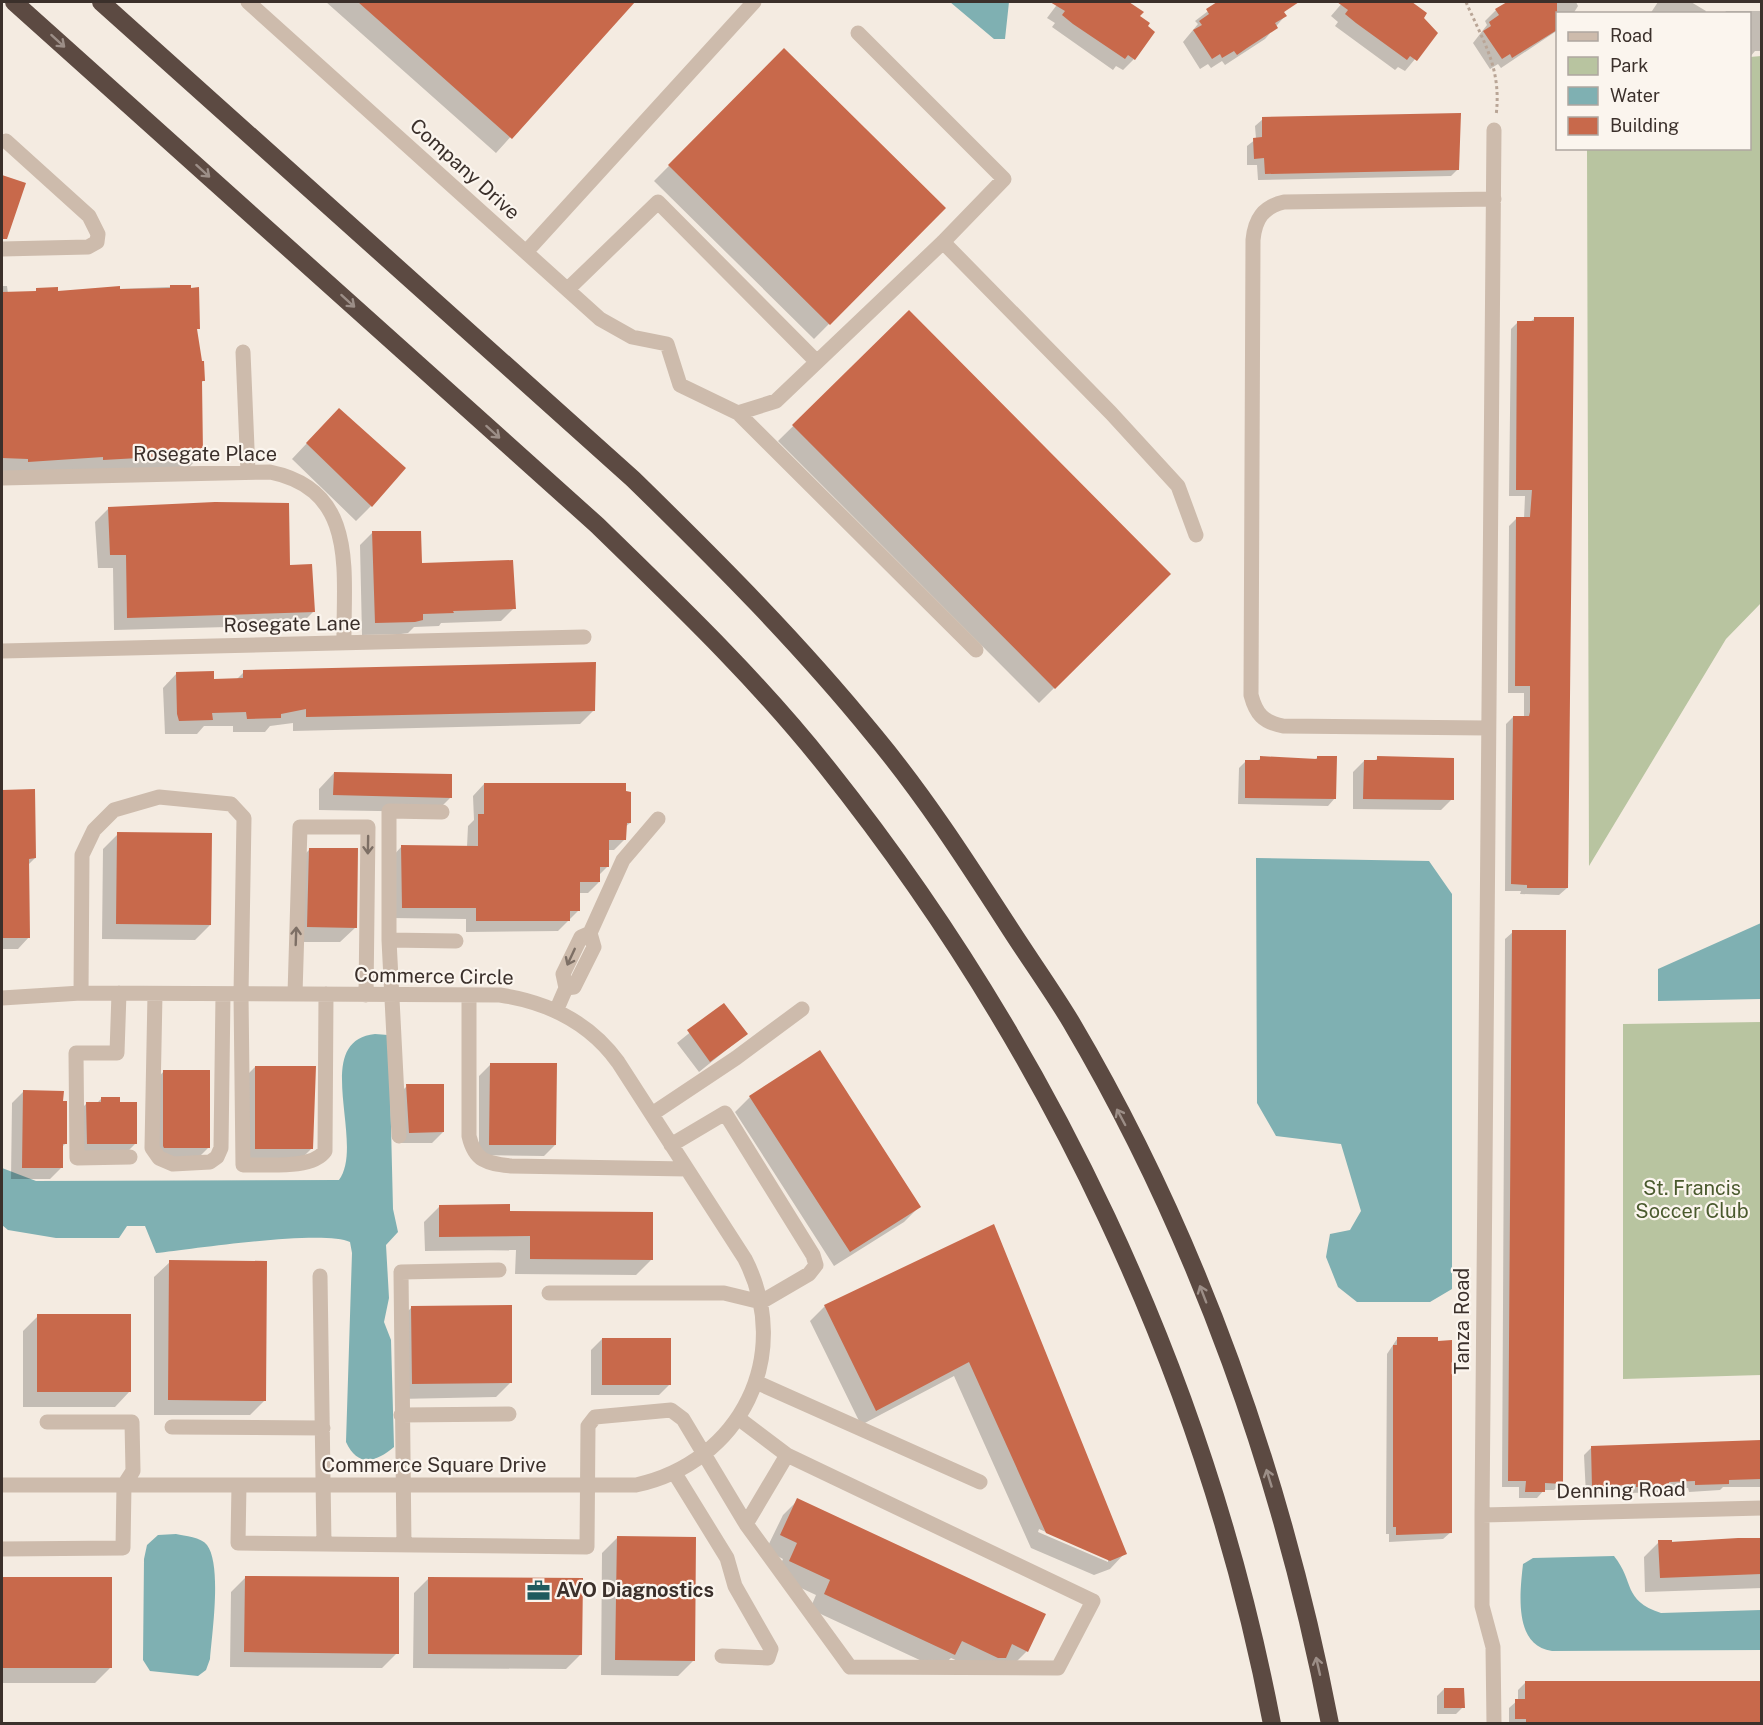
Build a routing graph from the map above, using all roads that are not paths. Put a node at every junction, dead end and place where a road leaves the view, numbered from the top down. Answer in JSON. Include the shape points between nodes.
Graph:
{"nodes":[{"id":1,"x":15,"y":2,"type":"edge"},
{"id":2,"x":100,"y":2,"type":"edge"},
{"id":3,"x":248,"y":2,"type":"edge"},
{"id":4,"x":754,"y":2,"type":"edge"},
{"id":5,"x":858,"y":33,"type":"dead end"},
{"id":6,"x":1494,"y":130,"type":"road end"},
{"id":7,"x":6,"y":141,"type":"dead end"},
{"id":8,"x":1494,"y":199,"type":"junction"},
{"id":9,"x":943,"y":242,"type":"junction"},
{"id":10,"x":2,"y":249,"type":"edge"},
{"id":11,"x":526,"y":252,"type":"junction"},
{"id":12,"x":568,"y":289,"type":"junction"},
{"id":13,"x":243,"y":352,"type":"dead end"},
{"id":14,"x":817,"y":362,"type":"junction"},
{"id":15,"x":738,"y":413,"type":"junction"},
{"id":16,"x":248,"y":472,"type":"junction"},
{"id":17,"x":2,"y":478,"type":"edge"},
{"id":18,"x":1196,"y":535,"type":"dead end"},
{"id":19,"x":584,"y":637,"type":"dead end"},
{"id":20,"x":344,"y":643,"type":"junction"},
{"id":21,"x":976,"y":650,"type":"dead end"},
{"id":22,"x":2,"y":651,"type":"edge"},
{"id":23,"x":1487,"y":728,"type":"junction"},
{"id":24,"x":442,"y":812,"type":"dead end"},
{"id":25,"x":658,"y":819,"type":"dead end"},
{"id":26,"x":389,"y":940,"type":"junction"},
{"id":27,"x":456,"y":941,"type":"dead end"},
{"id":28,"x":81,"y":993,"type":"junction"},
{"id":29,"x":119,"y":993,"type":"junction"},
{"id":30,"x":155,"y":994,"type":"junction"},
{"id":31,"x":223,"y":994,"type":"junction"},
{"id":32,"x":241,"y":994,"type":"junction"},
{"id":33,"x":295,"y":994,"type":"junction"},
{"id":34,"x":326,"y":994,"type":"junction"},
{"id":35,"x":366,"y":995,"type":"junction"},
{"id":36,"x":393,"y":995,"type":"junction"},
{"id":37,"x":469,"y":995,"type":"junction"},
{"id":38,"x":2,"y":998,"type":"edge"},
{"id":39,"x":802,"y":1009,"type":"dead end"},
{"id":40,"x":556,"y":1011,"type":"junction"},
{"id":41,"x":652,"y":1114,"type":"junction"},
{"id":42,"x":399,"y":1136,"type":"dead end"},
{"id":43,"x":671,"y":1145,"type":"junction"},
{"id":44,"x":130,"y":1156,"type":"dead end"},
{"id":45,"x":687,"y":1169,"type":"junction"},
{"id":46,"x":499,"y":1270,"type":"dead end"},
{"id":47,"x":320,"y":1276,"type":"dead end"},
{"id":48,"x":549,"y":1293,"type":"dead end"},
{"id":49,"x":761,"y":1302,"type":"junction"},
{"id":50,"x":763,"y":1319,"type":"joint"},
{"id":51,"x":756,"y":1382,"type":"junction"},
{"id":52,"x":509,"y":1414,"type":"dead end"},
{"id":53,"x":401,"y":1415,"type":"junction"},
{"id":54,"x":738,"y":1418,"type":"junction"},
{"id":55,"x":47,"y":1422,"type":"dead end"},
{"id":56,"x":172,"y":1427,"type":"dead end"},
{"id":57,"x":323,"y":1428,"type":"junction"},
{"id":58,"x":704,"y":1454,"type":"junction"},
{"id":59,"x":787,"y":1455,"type":"junction"},
{"id":60,"x":674,"y":1472,"type":"junction"},
{"id":61,"x":980,"y":1482,"type":"dead end"},
{"id":62,"x":2,"y":1485,"type":"edge"},
{"id":63,"x":124,"y":1485,"type":"junction"},
{"id":64,"x":239,"y":1485,"type":"junction"},
{"id":65,"x":324,"y":1486,"type":"junction"},
{"id":66,"x":403,"y":1486,"type":"junction"},
{"id":67,"x":587,"y":1487,"type":"junction"},
{"id":68,"x":1761,"y":1508,"type":"edge"},
{"id":69,"x":1482,"y":1515,"type":"junction"},
{"id":70,"x":746,"y":1524,"type":"junction"},
{"id":71,"x":324,"y":1544,"type":"junction"},
{"id":72,"x":404,"y":1545,"type":"junction"},
{"id":73,"x":2,"y":1549,"type":"edge"},
{"id":74,"x":722,"y":1656,"type":"dead end"},
{"id":75,"x":1272,"y":1724,"type":"edge"},
{"id":76,"x":1330,"y":1724,"type":"edge"},
{"id":77,"x":1494,"y":1724,"type":"edge"}],
"edges":[{"from":1,"to":75,"type":"highway","one_way":true,"via":[[597,525],[678,603],[749,676],[824,764],[902,868],[961,953],[1020,1049],[1091,1185],[1146,1304],[1193,1426],[1235,1562]]},
{"from":76,"to":2,"type":"highway","one_way":true,"via":[[1286,1536],[1249,1412],[1198,1283],[1145,1162],[1071,1023],[952,838],[875,736],[794,641],[715,559],[624,471]]},
{"from":3,"to":11,"type":"street","name":"Company Drive"},
{"from":4,"to":11,"type":"street"},
{"from":5,"to":9,"type":"street","via":[[1004,179]]},
{"from":6,"to":8,"type":"street","name":"Tanza Road"},
{"from":7,"to":10,"type":"street","via":[[89,216],[98,234],[97,242],[88,248]]},
{"from":8,"to":23,"type":"street","name":"Tanza Road"},
{"from":8,"to":23,"type":"street","via":[[1284,202],[1261,214],[1253,240],[1254,708],[1269,723],[1283,726]]},
{"from":9,"to":14,"type":"street"},
{"from":9,"to":18,"type":"street","via":[[1178,486]]},
{"from":11,"to":12,"type":"street","name":"Company Drive"},
{"from":12,"to":14,"type":"street","via":[[658,202]]},
{"from":12,"to":15,"type":"street","name":"Company Drive","via":[[612,326],[641,340],[667,344],[680,386]]},
{"from":13,"to":16,"type":"street"},
{"from":14,"to":15,"type":"street","via":[[776,401]]},
{"from":15,"to":21,"type":"street"},
{"from":16,"to":17,"type":"street","name":"Rosegate Place"},
{"from":16,"to":20,"type":"street","name":"Rosegate Place","via":[[290,476],[310,486],[331,510],[342,542]]},
{"from":19,"to":20,"type":"street","name":"Rosegate Lane"},
{"from":20,"to":22,"type":"street","name":"Rosegate Lane"},
{"from":23,"to":69,"type":"street","name":"Tanza Road"},
{"from":24,"to":26,"type":"street","via":[[389,811]]},
{"from":25,"to":40,"type":"street","via":[[623,860],[590,933],[594,947],[574,987],[566,988]]},
{"from":26,"to":27,"type":"street"},
{"from":26,"to":36,"type":"street"},
{"from":28,"to":29,"type":"street","name":"Commerce Circle"},
{"from":28,"to":32,"type":"street","via":[[82,855],[94,830],[114,810],[159,797],[231,804],[244,818]]},
{"from":28,"to":38,"type":"street","name":"Commerce Circle"},
{"from":29,"to":30,"type":"street","name":"Commerce Circle"},
{"from":29,"to":44,"type":"street","via":[[117,1053],[76,1053],[77,1158]]},
{"from":30,"to":31,"type":"street","name":"Commerce Circle"},
{"from":30,"to":31,"type":"street","via":[[152,1148],[159,1158],[173,1164],[210,1162],[221,1148]]},
{"from":31,"to":32,"type":"street","name":"Commerce Circle"},
{"from":32,"to":33,"type":"street","name":"Commerce Circle"},
{"from":32,"to":34,"type":"street","via":[[243,1165],[307,1163],[320,1159],[325,1151]]},
{"from":33,"to":34,"type":"street","name":"Commerce Circle"},
{"from":33,"to":35,"type":"street","one_way":true,"via":[[300,827],[368,827]]},
{"from":34,"to":35,"type":"street","name":"Commerce Circle"},
{"from":35,"to":36,"type":"street","name":"Commerce Circle"},
{"from":36,"to":37,"type":"street","name":"Commerce Circle"},
{"from":36,"to":42,"type":"street"},
{"from":37,"to":40,"type":"street","name":"Commerce Circle","via":[[526,999]]},
{"from":37,"to":45,"type":"street","via":[[469,1136],[472,1151],[486,1163]]},
{"from":39,"to":41,"type":"street"},
{"from":40,"to":41,"type":"street","name":"Commerce Circle","via":[[585,1028],[608,1049]]},
{"from":41,"to":43,"type":"street","name":"Commerce Circle"},
{"from":43,"to":45,"type":"street","name":"Commerce Circle"},
{"from":43,"to":49,"type":"street","via":[[725,1113],[813,1256],[816,1265],[810,1274]]},
{"from":45,"to":49,"type":"street","name":"Commerce Circle","via":[[745,1259]]},
{"from":46,"to":53,"type":"street","via":[[401,1272]]},
{"from":47,"to":57,"type":"street"},
{"from":48,"to":49,"type":"street","via":[[724,1293]]},
{"from":49,"to":50,"type":"street","name":"Commerce Circle"},
{"from":50,"to":51,"type":"street","name":"Commerce Square Drive","via":[[763,1350]]},
{"from":51,"to":54,"type":"street","name":"Commerce Square Drive"},
{"from":51,"to":61,"type":"street"},
{"from":52,"to":53,"type":"street"},
{"from":53,"to":66,"type":"street"},
{"from":54,"to":58,"type":"street","name":"Commerce Square Drive"},
{"from":54,"to":59,"type":"street"},
{"from":55,"to":63,"type":"street","via":[[132,1422],[133,1471]]},
{"from":56,"to":57,"type":"street"},
{"from":57,"to":65,"type":"street"},
{"from":58,"to":60,"type":"street","name":"Commerce Square Drive"},
{"from":58,"to":67,"type":"street","via":[[683,1419],[671,1410],[595,1417],[588,1426]]},
{"from":58,"to":70,"type":"street"},
{"from":59,"to":70,"type":"street"},
{"from":59,"to":70,"type":"street","via":[[1092,1601],[1058,1668],[850,1667]]},
{"from":60,"to":67,"type":"street","name":"Commerce Square Drive","via":[[636,1485]]},
{"from":60,"to":74,"type":"street","via":[[727,1558],[735,1586],[771,1649],[768,1658]]},
{"from":62,"to":63,"type":"street","name":"Commerce Square Drive"},
{"from":63,"to":64,"type":"street","name":"Commerce Square Drive"},
{"from":63,"to":73,"type":"street","via":[[123,1548]]},
{"from":64,"to":65,"type":"street","name":"Commerce Square Drive"},
{"from":64,"to":71,"type":"street","via":[[238,1543]]},
{"from":65,"to":66,"type":"street","name":"Commerce Square Drive"},
{"from":65,"to":71,"type":"street"},
{"from":66,"to":67,"type":"street","name":"Commerce Square Drive"},
{"from":66,"to":72,"type":"street"},
{"from":67,"to":72,"type":"street","via":[[587,1547]]},
{"from":68,"to":69,"type":"street","name":"Denning Road"},
{"from":69,"to":77,"type":"street","name":"Tanza Road","via":[[1482,1606],[1493,1647]]},
{"from":71,"to":72,"type":"street"}]}
